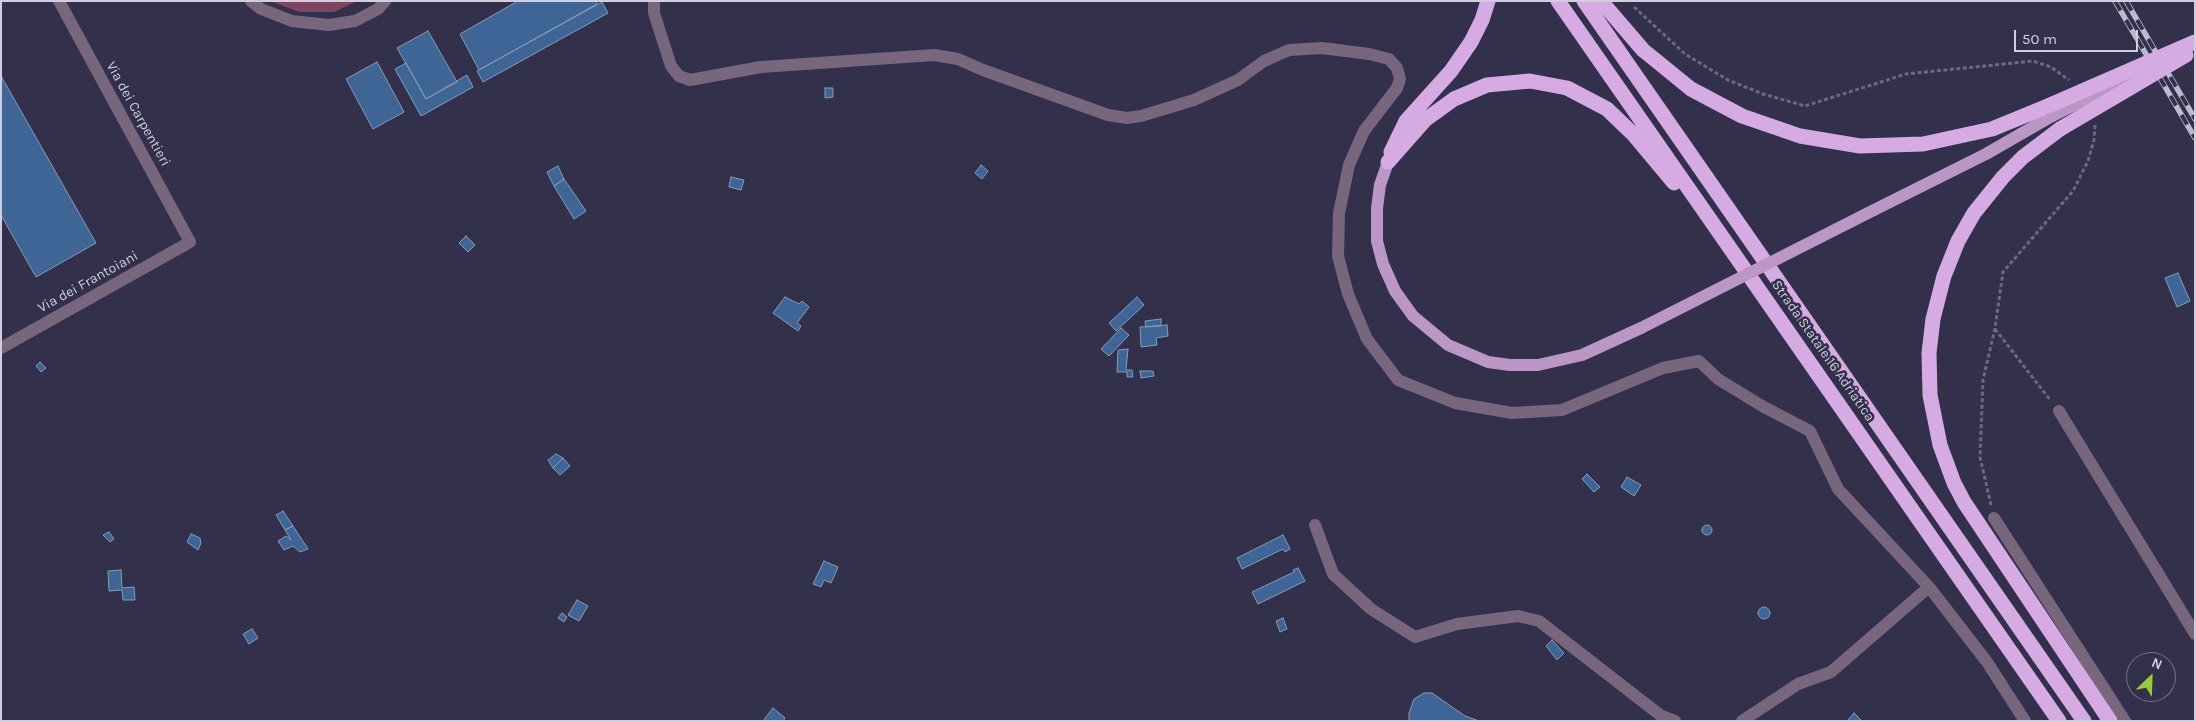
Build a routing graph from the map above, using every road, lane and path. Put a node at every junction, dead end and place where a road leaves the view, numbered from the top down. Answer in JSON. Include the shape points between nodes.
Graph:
{"nodes":[{"id":1,"x":59,"y":1,"type":"edge"},
{"id":2,"x":251,"y":1,"type":"edge"},
{"id":3,"x":385,"y":1,"type":"edge"},
{"id":4,"x":654,"y":1,"type":"edge"},
{"id":5,"x":1488,"y":1,"type":"edge"},
{"id":6,"x":1558,"y":1,"type":"edge"},
{"id":7,"x":1584,"y":1,"type":"edge"},
{"id":8,"x":1601,"y":1,"type":"edge"},
{"id":9,"x":1634,"y":7,"type":"dead end"},
{"id":10,"x":2195,"y":44,"type":"edge"},
{"id":11,"x":2195,"y":50,"type":"edge"},
{"id":12,"x":1805,"y":106,"type":"dead end"},
{"id":13,"x":2054,"y":117,"type":"junction"},
{"id":14,"x":1388,"y":162,"type":"junction"},
{"id":15,"x":190,"y":242,"type":"joint"},
{"id":16,"x":1739,"y":261,"type":"junction"},
{"id":17,"x":1995,"y":328,"type":"dead end"},
{"id":18,"x":1,"y":348,"type":"edge"},
{"id":19,"x":2059,"y":411,"type":"joint"},
{"id":20,"x":1994,"y":518,"type":"dead end"},
{"id":21,"x":1315,"y":525,"type":"dead end"},
{"id":22,"x":1929,"y":587,"type":"junction"},
{"id":23,"x":2195,"y":634,"type":"edge"},
{"id":24,"x":1675,"y":721,"type":"edge"},
{"id":25,"x":1742,"y":721,"type":"edge"},
{"id":26,"x":2024,"y":721,"type":"edge"},
{"id":27,"x":2060,"y":721,"type":"edge"},
{"id":28,"x":2084,"y":721,"type":"edge"},
{"id":29,"x":2110,"y":721,"type":"edge"},
{"id":30,"x":2125,"y":721,"type":"edge"}],
"edges":[{"from":1,"to":15,"type":"street","name":"Via dei Carpentieri"},
{"from":2,"to":3,"type":"street","via":[[261,9],[292,21],[329,25],[355,21],[378,9]]},
{"from":4,"to":22,"type":"street","via":[[654,13],[671,66],[679,76],[690,80],[761,67],[934,55],[958,59],[1081,105],[1127,118],[1194,100],[1238,80],[1264,61],[1289,50],[1322,48],[1389,59],[1397,68],[1400,79],[1397,88],[1364,132],[1350,165],[1339,214],[1338,256],[1348,294],[1367,339],[1398,380],[1455,403],[1512,413],[1537,412],[1562,410],[1663,368],[1699,361],[1718,379],[1810,431],[1838,489]]},
{"from":5,"to":14,"type":"highway","via":[[1471,42],[1451,71],[1406,121]]},
{"from":6,"to":16,"type":"highway","name":"Strada Statale 16 Adriatica"},
{"from":7,"to":28,"type":"highway","name":"Strada Statale 16 Adriatica"},
{"from":8,"to":13,"type":"highway","via":[[1643,50],[1691,89],[1742,116],[1800,136],[1860,146],[1923,144]]},
{"from":9,"to":12,"type":"path","via":[[1685,54],[1728,80]]},
{"from":10,"to":13,"type":"highway","bridge":true},
{"from":11,"to":13,"type":"highway","bridge":true},
{"from":13,"to":14,"type":"main road","bridge":true,"via":[[1641,328],[1582,355],[1538,365],[1488,362],[1448,345],[1413,316],[1395,291],[1383,264],[1378,241],[1376,208]]},
{"from":13,"to":29,"type":"highway","via":[[1974,213],[1958,241],[1944,276],[1933,319],[1929,353],[1931,403],[1946,464],[1964,502]]},
{"from":14,"to":16,"type":"highway","via":[[1425,120],[1468,92],[1487,85],[1512,82],[1559,86],[1594,101],[1624,124]]},
{"from":15,"to":18,"type":"street","name":"Via dei Frantoiani"},
{"from":16,"to":27,"type":"highway","name":"Strada Statale 16 Adriatica"},
{"from":17,"to":19,"type":"path"},
{"from":19,"to":23,"type":"street"},
{"from":20,"to":30,"type":"street"},
{"from":21,"to":24,"type":"street","via":[[1333,574],[1371,609],[1415,636],[1457,624],[1518,616],[1539,621],[1660,715]]},
{"from":22,"to":25,"type":"street","via":[[1831,672],[1798,684]]},
{"from":22,"to":26,"type":"street","via":[[1987,662]]}]}
